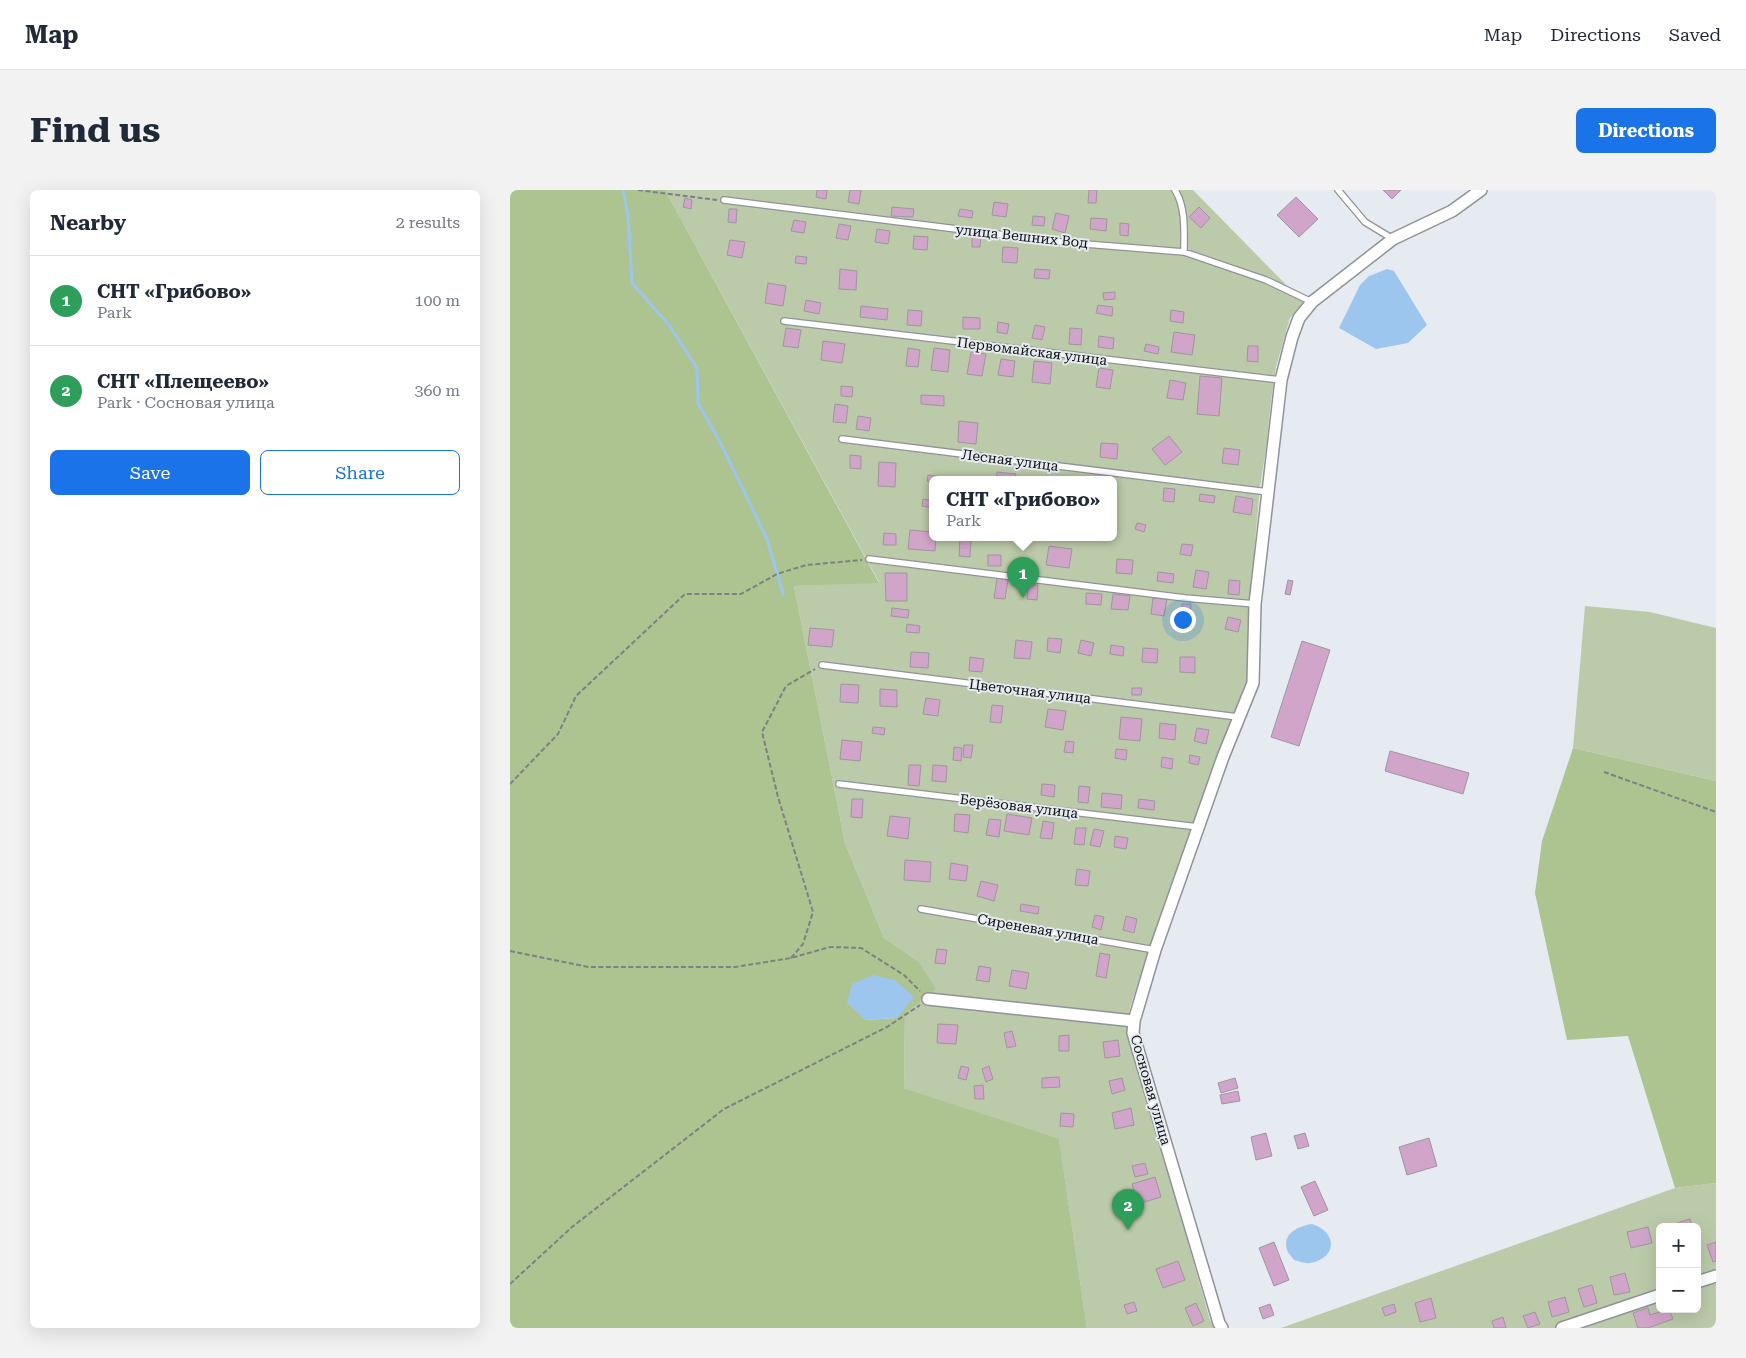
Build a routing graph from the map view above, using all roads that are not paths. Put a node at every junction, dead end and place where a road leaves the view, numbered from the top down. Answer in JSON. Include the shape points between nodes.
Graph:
{"nodes":[{"id":1,"x":1175,"y":190,"type":"edge"},
{"id":2,"x":1338,"y":190,"type":"edge"},
{"id":3,"x":1481,"y":190,"type":"edge"},
{"id":4,"x":724,"y":200,"type":"road end"},
{"id":5,"x":1393,"y":239,"type":"junction"},
{"id":6,"x":1184,"y":252,"type":"junction"},
{"id":7,"x":1312,"y":302,"type":"junction"},
{"id":8,"x":784,"y":321,"type":"dead end"},
{"id":9,"x":1281,"y":380,"type":"junction"},
{"id":10,"x":842,"y":439,"type":"dead end"},
{"id":11,"x":1268,"y":492,"type":"junction"},
{"id":12,"x":869,"y":559,"type":"road end"},
{"id":13,"x":1255,"y":604,"type":"junction"},
{"id":14,"x":822,"y":665,"type":"road end"},
{"id":15,"x":1238,"y":717,"type":"junction"},
{"id":16,"x":839,"y":784,"type":"dead end"},
{"id":17,"x":1198,"y":828,"type":"junction"},
{"id":18,"x":921,"y":909,"type":"dead end"},
{"id":19,"x":1155,"y":950,"type":"junction"},
{"id":20,"x":928,"y":999,"type":"road end"},
{"id":21,"x":1134,"y":1021,"type":"junction"},
{"id":22,"x":1716,"y":1276,"type":"edge"},
{"id":23,"x":1701,"y":1281,"type":"edge"},
{"id":24,"x":1656,"y":1296,"type":"edge"},
{"id":25,"x":1222,"y":1328,"type":"edge"},
{"id":26,"x":1562,"y":1328,"type":"edge"}],
"edges":[{"from":1,"to":6,"type":"lane","via":[[1180,197],[1184,224]]},
{"from":2,"to":5,"type":"lane","via":[[1365,222]]},
{"from":3,"to":5,"type":"street","via":[[1452,211]]},
{"from":4,"to":6,"type":"lane","name":"улица Вешних Вод","via":[[1061,242]]},
{"from":5,"to":7,"type":"street"},
{"from":6,"to":7,"type":"lane","name":"улица Вешних Вод","via":[[1266,280]]},
{"from":7,"to":9,"type":"street","via":[[1299,318]]},
{"from":8,"to":9,"type":"lane","name":"Первомайская улица"},
{"from":9,"to":11,"type":"street"},
{"from":10,"to":11,"type":"lane","name":"Лесная улица"},
{"from":11,"to":13,"type":"street"},
{"from":12,"to":13,"type":"lane"},
{"from":13,"to":15,"type":"street","via":[[1253,683]]},
{"from":14,"to":15,"type":"lane","name":"Цветочная улица"},
{"from":15,"to":17,"type":"street"},
{"from":16,"to":17,"type":"lane","name":"Берёзовая улица"},
{"from":17,"to":19,"type":"street"},
{"from":18,"to":19,"type":"lane","name":"Сиреневая улица"},
{"from":19,"to":21,"type":"street"},
{"from":20,"to":21,"type":"street","name":"Сосновая улица"},
{"from":21,"to":25,"type":"street","name":"Сосновая улица","via":[[1133,1033]]},
{"from":22,"to":23,"type":"street"},
{"from":24,"to":26,"type":"street"}]}
